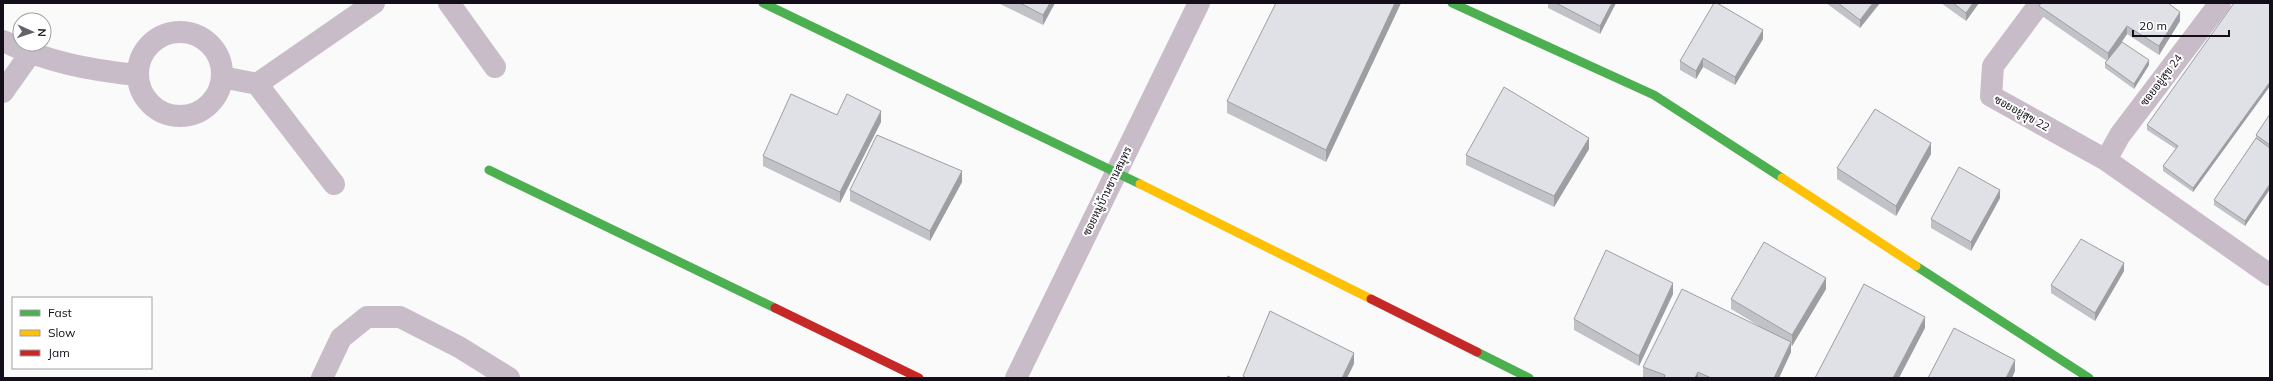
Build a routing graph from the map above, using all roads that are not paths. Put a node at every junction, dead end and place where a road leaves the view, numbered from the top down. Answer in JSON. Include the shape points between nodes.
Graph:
{"nodes":[{"id":1,"x":374,"y":3,"type":"edge"},
{"id":2,"x":449,"y":3,"type":"edge"},
{"id":3,"x":763,"y":3,"type":"edge"},
{"id":4,"x":1199,"y":3,"type":"edge"},
{"id":5,"x":1452,"y":3,"type":"edge"},
{"id":6,"x":2040,"y":3,"type":"edge"},
{"id":7,"x":2220,"y":3,"type":"edge"},
{"id":8,"x":3,"y":41,"type":"edge"},
{"id":9,"x":30,"y":54,"type":"junction"},
{"id":10,"x":495,"y":67,"type":"dead end"},
{"id":11,"x":137,"y":75,"type":"junction"},
{"id":12,"x":222,"y":77,"type":"junction"},
{"id":13,"x":257,"y":84,"type":"junction"},
{"id":14,"x":3,"y":92,"type":"edge"},
{"id":15,"x":2106,"y":160,"type":"junction"},
{"id":16,"x":489,"y":170,"type":"dead end"},
{"id":17,"x":1116,"y":172,"type":"junction"},
{"id":18,"x":334,"y":184,"type":"dead end"},
{"id":19,"x":2270,"y":273,"type":"edge"},
{"id":20,"x":322,"y":378,"type":"edge"},
{"id":21,"x":509,"y":378,"type":"edge"},
{"id":22,"x":919,"y":378,"type":"edge"},
{"id":23,"x":1016,"y":378,"type":"edge"},
{"id":24,"x":1529,"y":378,"type":"edge"},
{"id":25,"x":2089,"y":378,"type":"edge"}],
"edges":[{"from":1,"to":13,"type":"street"},
{"from":2,"to":10,"type":"street"},
{"from":3,"to":17,"type":"street"},
{"from":4,"to":17,"type":"street","name":"ซอยหมู่บ้านชานสมุทร"},
{"from":5,"to":25,"type":"street","via":[[1654,95]]},
{"from":6,"to":15,"type":"street","name":"ซอยอยู่สุข 22","via":[[1993,66],[1991,96]]},
{"from":7,"to":15,"type":"street","name":"ซอยอยู่สุข 24","via":[[2120,135]]},
{"from":8,"to":9,"type":"street"},
{"from":9,"to":11,"type":"street","via":[[88,70]]},
{"from":9,"to":14,"type":"street"},
{"from":11,"to":12,"type":"street","via":[[142,93],[153,107],[170,116],[188,116],[205,109],[217,95]]},
{"from":11,"to":12,"type":"street","via":[[141,55],[154,40],[171,32],[178,32],[191,33],[208,42],[220,58]]},
{"from":12,"to":13,"type":"street"},
{"from":13,"to":18,"type":"street"},
{"from":15,"to":19,"type":"street"},
{"from":16,"to":22,"type":"street"},
{"from":17,"to":23,"type":"street","name":"ซอยหมู่บ้านชานสมุทร"},
{"from":17,"to":24,"type":"street"},
{"from":20,"to":21,"type":"street","via":[[341,338],[367,317],[400,317],[459,347]]}]}
